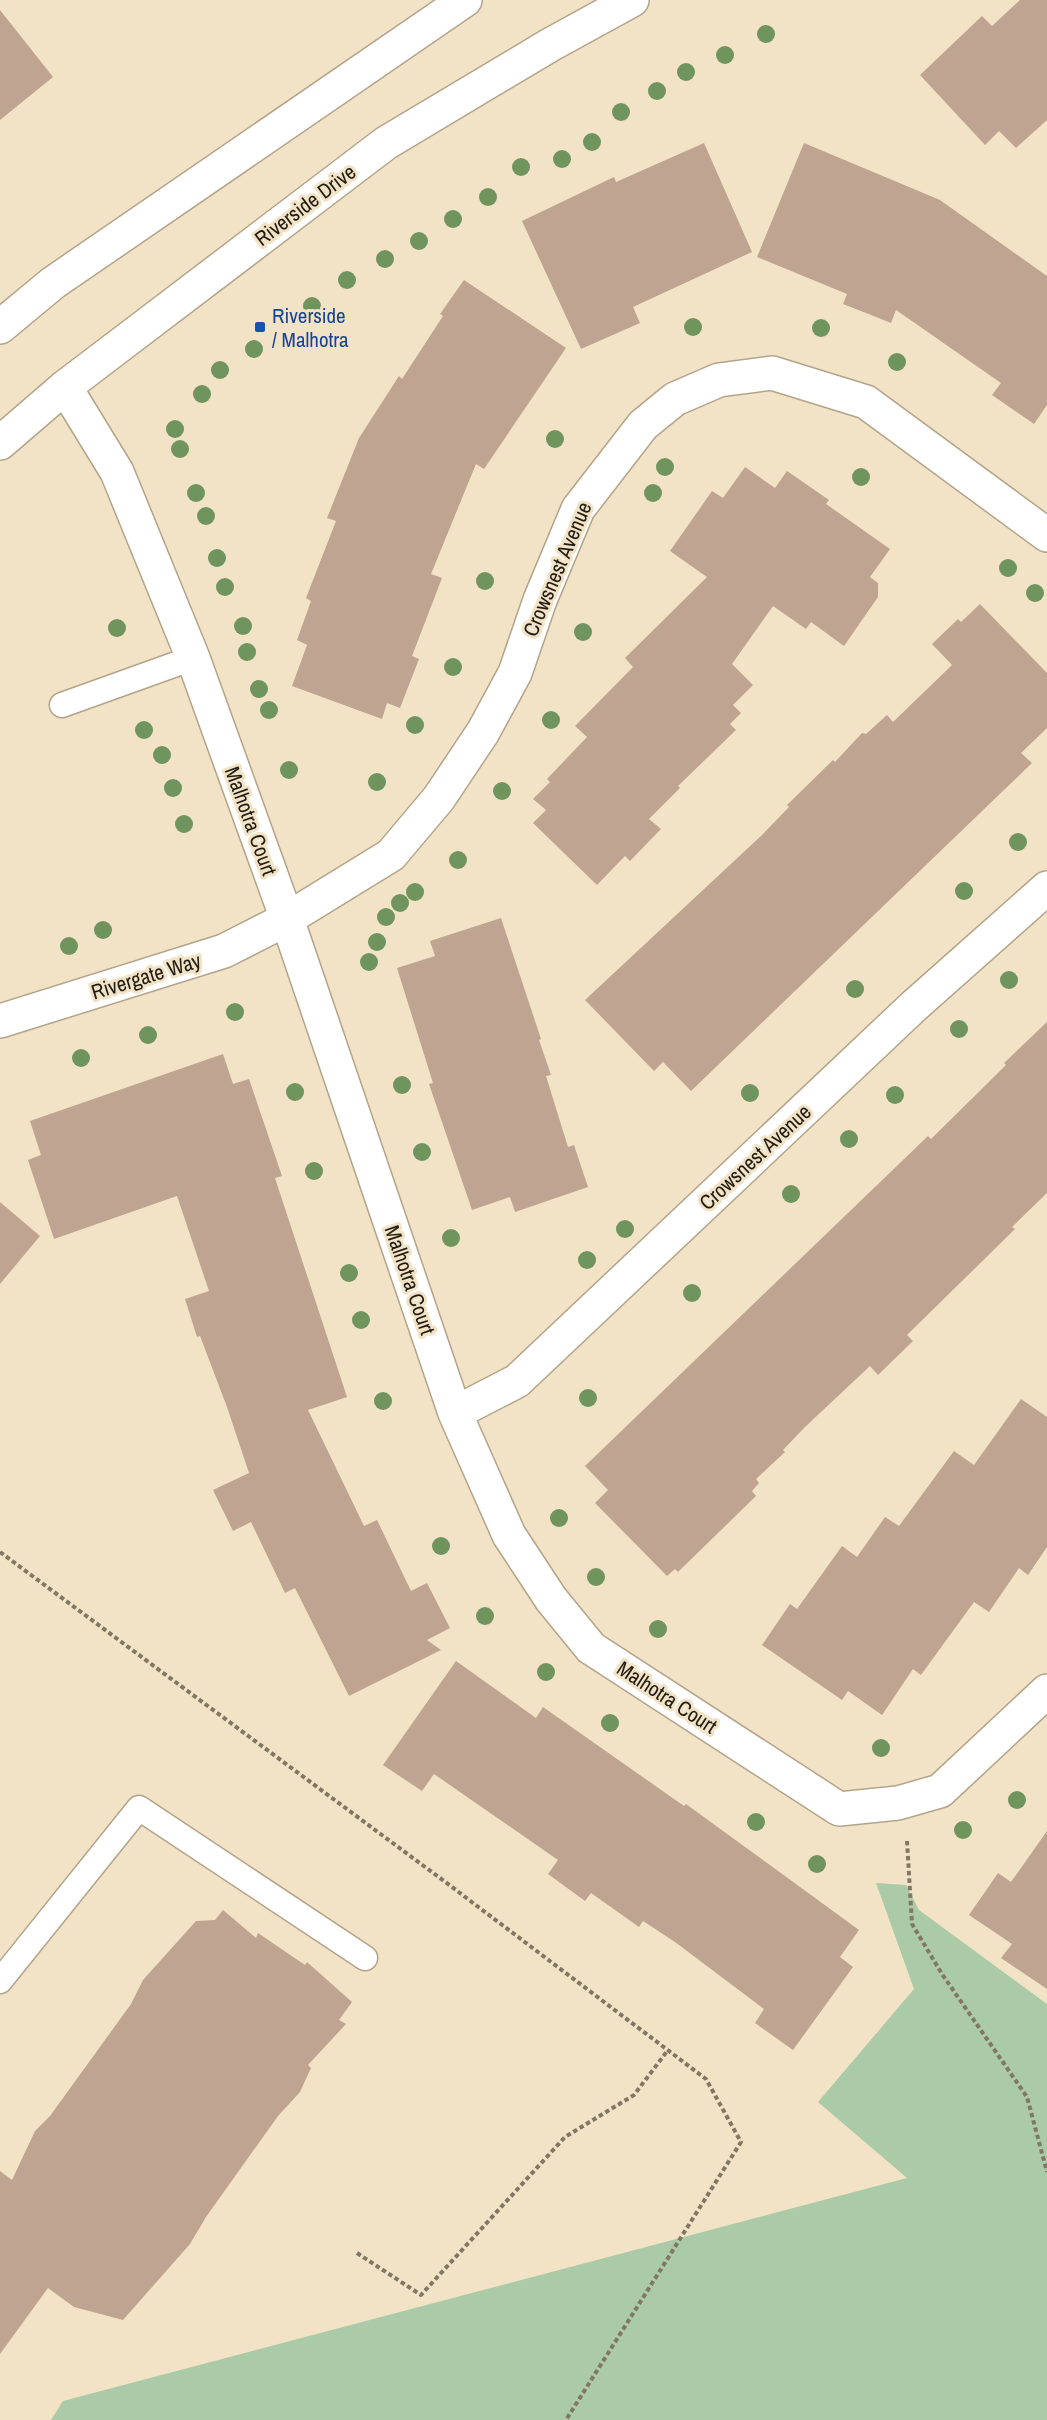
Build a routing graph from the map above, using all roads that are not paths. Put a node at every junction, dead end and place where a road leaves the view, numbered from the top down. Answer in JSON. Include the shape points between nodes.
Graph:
{"nodes":[{"id":1,"x":465,"y":0,"type":"edge"},
{"id":2,"x":632,"y":0,"type":"edge"},
{"id":3,"x":0,"y":327,"type":"edge"},
{"id":4,"x":65,"y":387,"type":"junction"},
{"id":5,"x":0,"y":443,"type":"edge"},
{"id":6,"x":1047,"y":535,"type":"edge"},
{"id":7,"x":193,"y":658,"type":"junction"},
{"id":8,"x":62,"y":705,"type":"dead end"},
{"id":9,"x":1047,"y":888,"type":"edge"},
{"id":10,"x":286,"y":919,"type":"junction"},
{"id":11,"x":0,"y":1021,"type":"edge"},
{"id":12,"x":455,"y":1413,"type":"junction"},
{"id":13,"x":1047,"y":1691,"type":"edge"},
{"id":14,"x":365,"y":1958,"type":"dead end"},
{"id":15,"x":0,"y":1981,"type":"edge"}],
"edges":[{"from":1,"to":3,"type":"street","via":[[53,283]]},
{"from":2,"to":4,"type":"street","name":"Riverside Drive","via":[[386,143]]},
{"from":4,"to":5,"type":"street","name":"Riverside Drive"},
{"from":4,"to":7,"type":"street","name":"Malhotra Court","via":[[117,472]]},
{"from":6,"to":10,"type":"street","name":"Crowsnest Avenue","via":[[866,402],[772,373],[719,380],[675,399],[643,425],[578,509],[540,600],[515,674],[483,732],[439,798],[391,855]]},
{"from":7,"to":8,"type":"lane"},
{"from":7,"to":10,"type":"street","name":"Malhotra Court"},
{"from":9,"to":12,"type":"street","name":"Crowsnest Avenue","via":[[915,1006],[518,1381]]},
{"from":10,"to":11,"type":"street","name":"Rivergate Way","via":[[224,951]]},
{"from":10,"to":12,"type":"street","name":"Malhotra Court"},
{"from":12,"to":13,"type":"street","name":"Malhotra Court","via":[[509,1535],[591,1648],[839,1809],[904,1802],[940,1791]]},
{"from":14,"to":15,"type":"lane","via":[[139,1808]]}]}
